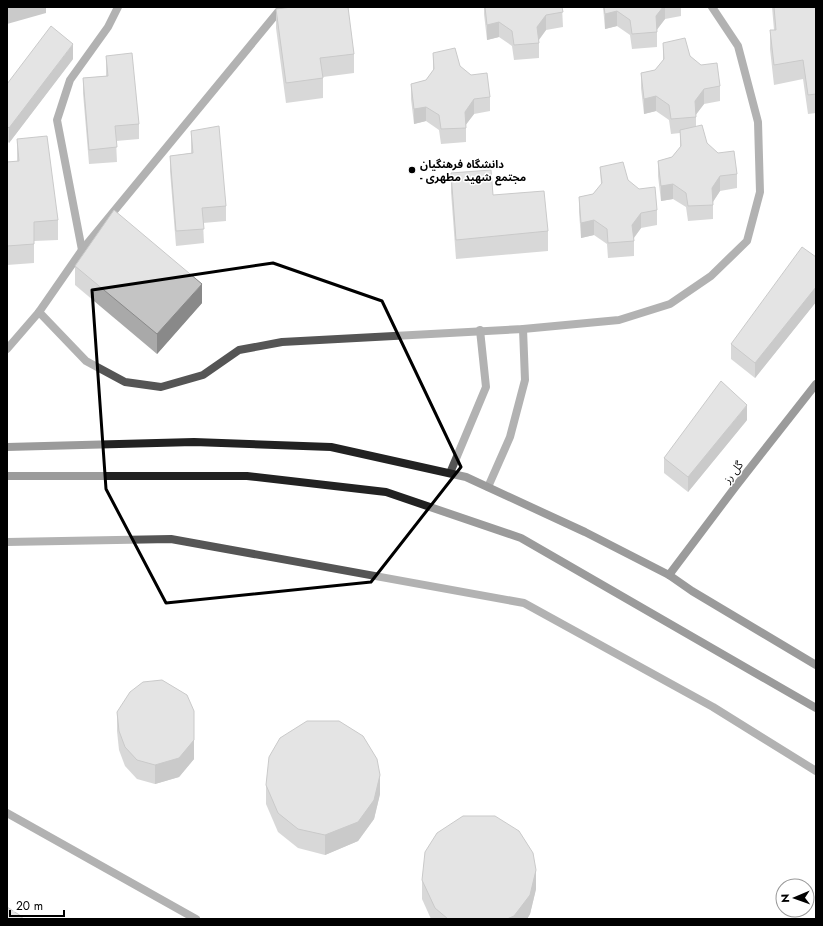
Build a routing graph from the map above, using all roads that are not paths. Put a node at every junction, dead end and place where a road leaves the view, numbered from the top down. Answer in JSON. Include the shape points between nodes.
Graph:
{"nodes":[{"id":1,"x":118,"y":7,"type":"edge"},
{"id":2,"x":282,"y":7,"type":"edge"},
{"id":3,"x":712,"y":7,"type":"edge"},
{"id":4,"x":82,"y":250,"type":"junction"},
{"id":5,"x":39,"y":312,"type":"junction"},
{"id":6,"x":523,"y":329,"type":"junction"},
{"id":7,"x":480,"y":330,"type":"junction"},
{"id":8,"x":7,"y":349,"type":"edge"},
{"id":9,"x":816,"y":384,"type":"edge"},
{"id":10,"x":7,"y":447,"type":"edge"},
{"id":11,"x":450,"y":473,"type":"junction"},
{"id":12,"x":7,"y":476,"type":"edge"},
{"id":13,"x":488,"y":487,"type":"junction"},
{"id":14,"x":7,"y":542,"type":"edge"},
{"id":15,"x":669,"y":575,"type":"junction"},
{"id":16,"x":816,"y":666,"type":"edge"},
{"id":17,"x":816,"y":708,"type":"edge"},
{"id":18,"x":816,"y":771,"type":"edge"},
{"id":19,"x":7,"y":813,"type":"edge"},
{"id":20,"x":196,"y":919,"type":"edge"}],
"edges":[{"from":1,"to":4,"type":"lane","via":[[108,27],[70,80],[57,120]]},
{"from":2,"to":4,"type":"lane"},
{"from":3,"to":6,"type":"lane","via":[[738,46],[758,122],[760,192],[747,240],[711,276],[670,304],[619,320]]},
{"from":4,"to":5,"type":"lane"},
{"from":5,"to":7,"type":"lane","via":[[86,361],[125,382],[161,387],[203,375],[239,350],[282,342]]},
{"from":5,"to":8,"type":"lane"},
{"from":6,"to":7,"type":"lane"},
{"from":6,"to":13,"type":"lane","via":[[525,380],[510,437]]},
{"from":7,"to":11,"type":"lane","via":[[486,387]]},
{"from":9,"to":15,"type":"main road","name":"گل رز"},
{"from":10,"to":11,"type":"main road","via":[[194,442],[331,447]]},
{"from":11,"to":13,"type":"main road"},
{"from":12,"to":17,"type":"main road","via":[[247,476],[386,492],[521,538]]},
{"from":13,"to":15,"type":"main road"},
{"from":14,"to":18,"type":"lane","via":[[171,539],[524,603],[713,707]]},
{"from":15,"to":16,"type":"main road","via":[[692,592]]},
{"from":19,"to":20,"type":"lane"}]}
